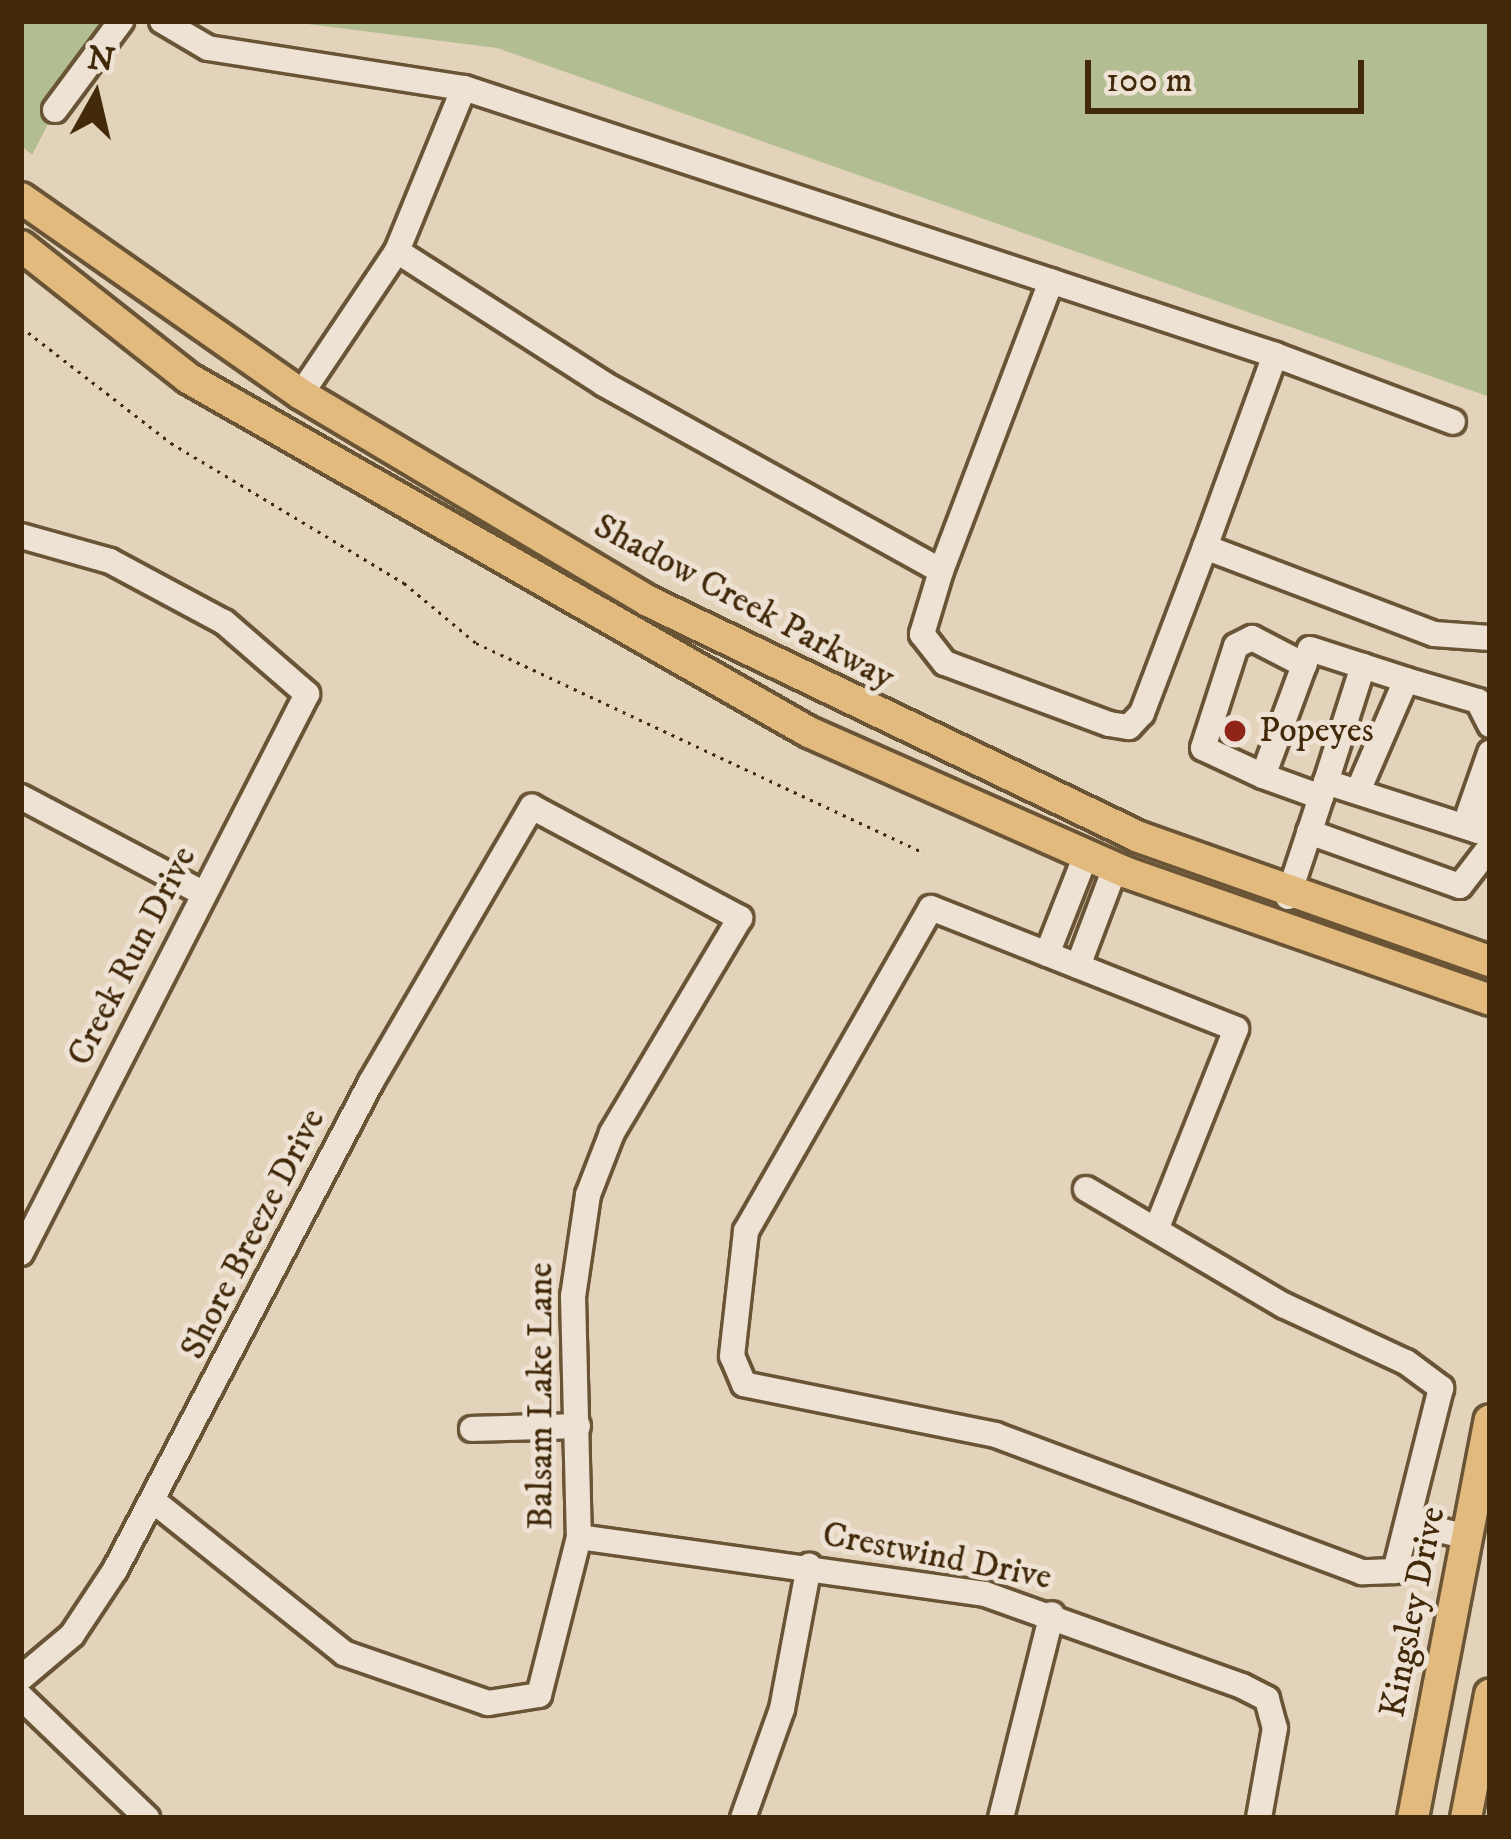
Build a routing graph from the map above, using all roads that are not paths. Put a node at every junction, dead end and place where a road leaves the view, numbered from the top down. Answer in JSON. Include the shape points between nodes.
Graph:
{"nodes":[{"id":1,"x":122,"y":21,"type":"edge"},
{"id":2,"x":162,"y":21,"type":"edge"},
{"id":3,"x":464,"y":88,"type":"junction"},
{"id":4,"x":55,"y":110,"type":"dead end"},
{"id":5,"x":21,"y":199,"type":"edge"},
{"id":6,"x":21,"y":246,"type":"edge"},
{"id":7,"x":397,"y":251,"type":"junction"},
{"id":8,"x":1051,"y":281,"type":"junction"},
{"id":9,"x":1275,"y":355,"type":"junction"},
{"id":10,"x":301,"y":394,"type":"junction"},
{"id":11,"x":1453,"y":422,"type":"dead end"},
{"id":12,"x":21,"y":536,"type":"edge"},
{"id":13,"x":1205,"y":547,"type":"junction"},
{"id":14,"x":941,"y":571,"type":"junction"},
{"id":15,"x":1490,"y":638,"type":"edge"},
{"id":16,"x":1304,"y":665,"type":"junction"},
{"id":17,"x":1363,"y":666,"type":"junction"},
{"id":18,"x":1406,"y":680,"type":"junction"},
{"id":19,"x":1489,"y":718,"type":"edge"},
{"id":20,"x":1490,"y":753,"type":"edge"},
{"id":21,"x":1263,"y":776,"type":"junction"},
{"id":22,"x":1324,"y":789,"type":"junction"},
{"id":23,"x":1358,"y":791,"type":"junction"},
{"id":24,"x":21,"y":797,"type":"edge"},
{"id":25,"x":1490,"y":799,"type":"edge"},
{"id":26,"x":532,"y":807,"type":"joint"},
{"id":27,"x":1309,"y":832,"type":"junction"},
{"id":28,"x":1481,"y":835,"type":"edge"},
{"id":29,"x":1100,"y":861,"type":"junction"},
{"id":30,"x":202,"y":892,"type":"junction"},
{"id":31,"x":1288,"y":897,"type":"junction"},
{"id":32,"x":1047,"y":954,"type":"junction"},
{"id":33,"x":1490,"y":961,"type":"edge"},
{"id":34,"x":1078,"y":966,"type":"junction"},
{"id":35,"x":1490,"y":1000,"type":"edge"},
{"id":36,"x":1086,"y":1189,"type":"dead end"},
{"id":37,"x":1156,"y":1230,"type":"junction"},
{"id":38,"x":21,"y":1253,"type":"edge"},
{"id":39,"x":1490,"y":1420,"type":"edge"},
{"id":40,"x":578,"y":1426,"type":"junction"},
{"id":41,"x":472,"y":1429,"type":"dead end"},
{"id":42,"x":155,"y":1502,"type":"junction"},
{"id":43,"x":1414,"y":1524,"type":"junction"},
{"id":44,"x":579,"y":1538,"type":"junction"},
{"id":45,"x":1479,"y":1540,"type":"edge"},
{"id":46,"x":809,"y":1566,"type":"junction"},
{"id":47,"x":1052,"y":1614,"type":"junction"},
{"id":48,"x":21,"y":1678,"type":"edge"},
{"id":49,"x":1490,"y":1694,"type":"edge"},
{"id":50,"x":21,"y":1697,"type":"edge"},
{"id":51,"x":147,"y":1818,"type":"edge"},
{"id":52,"x":742,"y":1818,"type":"edge"},
{"id":53,"x":1001,"y":1818,"type":"edge"},
{"id":54,"x":1259,"y":1818,"type":"edge"},
{"id":55,"x":1413,"y":1818,"type":"edge"},
{"id":56,"x":1466,"y":1818,"type":"edge"}],
"edges":[{"from":1,"to":4,"type":"street"},
{"from":2,"to":3,"type":"street","via":[[208,48]]},
{"from":3,"to":7,"type":"street"},
{"from":3,"to":8,"type":"street"},
{"from":5,"to":10,"type":"main road","name":"Shadow Creek Parkway"},
{"from":6,"to":29,"type":"main road","via":[[188,378],[607,626]]},
{"from":7,"to":10,"type":"street"},
{"from":7,"to":14,"type":"street","via":[[604,384]]},
{"from":8,"to":9,"type":"street"},
{"from":8,"to":14,"type":"street"},
{"from":9,"to":11,"type":"street"},
{"from":9,"to":13,"type":"street"},
{"from":10,"to":31,"type":"main road","name":"Shadow Creek Parkway","via":[[830,695]]},
{"from":12,"to":30,"type":"street","name":"Creek Run Drive","via":[[110,561],[224,622],[307,694]]},
{"from":13,"to":14,"type":"street","via":[[1130,727],[925,650]]},
{"from":13,"to":15,"type":"street","via":[[1434,634]]},
{"from":16,"to":17,"type":"street","via":[[1310,649]]},
{"from":16,"to":21,"type":"street"},
{"from":16,"to":21,"type":"street","via":[[1252,638],[1236,646],[1204,736],[1208,757]]},
{"from":17,"to":18,"type":"street"},
{"from":17,"to":22,"type":"street"},
{"from":18,"to":19,"type":"street","via":[[1478,700]]},
{"from":18,"to":23,"type":"street"},
{"from":20,"to":28,"type":"street"},
{"from":21,"to":22,"type":"street"},
{"from":22,"to":23,"type":"street"},
{"from":22,"to":27,"type":"street"},
{"from":23,"to":28,"type":"street"},
{"from":24,"to":30,"type":"street"},
{"from":25,"to":28,"type":"street"},
{"from":26,"to":40,"type":"street","name":"Balsam Lake Lane","via":[[740,918],[612,1133],[588,1195],[573,1296]]},
{"from":26,"to":42,"type":"street","name":"Shore Breeze Drive","via":[[371,1082]]},
{"from":27,"to":28,"type":"street","via":[[1460,886]]},
{"from":27,"to":31,"type":"street"},
{"from":29,"to":32,"type":"street"},
{"from":29,"to":34,"type":"street"},
{"from":29,"to":35,"type":"main road"},
{"from":30,"to":38,"type":"street","name":"Creek Run Drive"},
{"from":31,"to":33,"type":"main road","name":"Shadow Creek Parkway"},
{"from":32,"to":34,"type":"street"},
{"from":32,"to":43,"type":"street","via":[[931,908],[746,1231],[731,1356],[744,1384],[996,1435],[1380,1577],[1395,1571]]},
{"from":34,"to":37,"type":"street","via":[[1236,1029]]},
{"from":36,"to":37,"type":"street"},
{"from":37,"to":43,"type":"street","via":[[1441,1388]]},
{"from":39,"to":45,"type":"main road","name":"Kingsley Drive"},
{"from":40,"to":41,"type":"street"},
{"from":40,"to":44,"type":"street","name":"Balsam Lake Lane"},
{"from":42,"to":44,"type":"street","name":"Balsam Lake Lane","via":[[344,1653],[488,1703],[539,1695]]},
{"from":42,"to":48,"type":"street","name":"Shore Breeze Drive","via":[[72,1636]]},
{"from":43,"to":45,"type":"street"},
{"from":44,"to":46,"type":"street","name":"Crestwind Drive"},
{"from":45,"to":55,"type":"main road","name":"Kingsley Drive"},
{"from":46,"to":47,"type":"street","name":"Crestwind Drive"},
{"from":46,"to":52,"type":"street","via":[[782,1709]]},
{"from":47,"to":53,"type":"street"},
{"from":47,"to":54,"type":"street","name":"Crestwind Drive","via":[[1267,1699],[1275,1729]]},
{"from":49,"to":56,"type":"main road"},
{"from":50,"to":51,"type":"street"}]}
